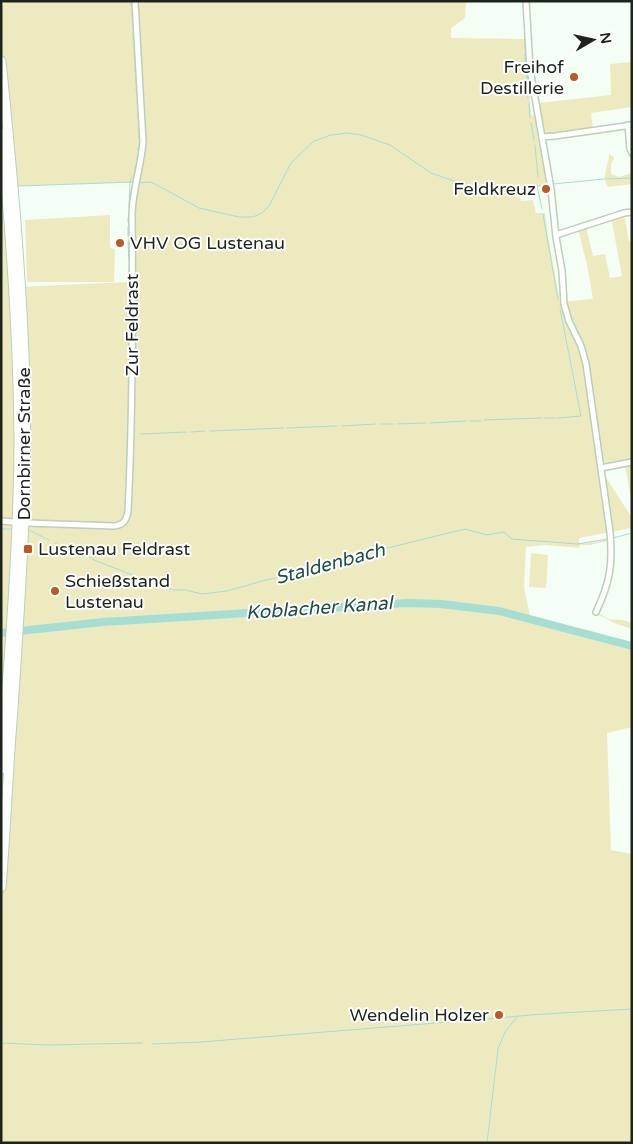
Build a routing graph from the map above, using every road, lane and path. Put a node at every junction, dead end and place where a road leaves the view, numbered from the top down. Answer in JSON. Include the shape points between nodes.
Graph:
{"nodes":[{"id":1,"x":135,"y":1,"type":"edge"},
{"id":2,"x":526,"y":1,"type":"edge"},
{"id":3,"x":1,"y":62,"type":"edge"},
{"id":4,"x":630,"y":125,"type":"edge"},
{"id":5,"x":1,"y":133,"type":"edge"},
{"id":6,"x":542,"y":137,"type":"junction"},
{"id":7,"x":632,"y":153,"type":"edge"},
{"id":8,"x":632,"y":212,"type":"edge"},
{"id":9,"x":556,"y":235,"type":"junction"},
{"id":10,"x":632,"y":462,"type":"edge"},
{"id":11,"x":601,"y":468,"type":"junction"},
{"id":12,"x":1,"y":521,"type":"edge"},
{"id":13,"x":13,"y":522,"type":"dead end"},
{"id":14,"x":28,"y":523,"type":"dead end"},
{"id":15,"x":596,"y":612,"type":"dead end"},
{"id":16,"x":16,"y":620,"type":"junction"},
{"id":17,"x":14,"y":648,"type":"junction"},
{"id":18,"x":1,"y":769,"type":"edge"},
{"id":19,"x":3,"y":830,"type":"edge"},
{"id":20,"x":1,"y":887,"type":"edge"}],
"edges":[{"from":1,"to":14,"type":"street","name":"Zur Feldrast","via":[[143,149],[132,213],[132,428],[128,512],[126,520],[119,526]]},
{"from":2,"to":6,"type":"street","via":[[530,69]]},
{"from":3,"to":16,"type":"main road","name":"Dornbirner Straße","via":[[19,251],[25,384],[24,515]]},
{"from":4,"to":6,"type":"street"},
{"from":4,"to":7,"type":"street"},
{"from":5,"to":16,"type":"main road","name":"Dornbirner Straße","via":[[18,380]]},
{"from":6,"to":9,"type":"street"},
{"from":8,"to":9,"type":"street"},
{"from":9,"to":11,"type":"street","via":[[564,304],[586,364]]},
{"from":10,"to":11,"type":"street"},
{"from":11,"to":15,"type":"street","via":[[612,557],[608,581]]},
{"from":12,"to":13,"type":"street"},
{"from":16,"to":17,"type":"main road","name":"Dornbirner Straße"},
{"from":17,"to":18,"type":"main road","name":"Dornbirner Straße"},
{"from":17,"to":19,"type":"main road","name":"Dornbirner Straße"},
{"from":19,"to":20,"type":"main road","name":"Dornbirner Straße"}]}
